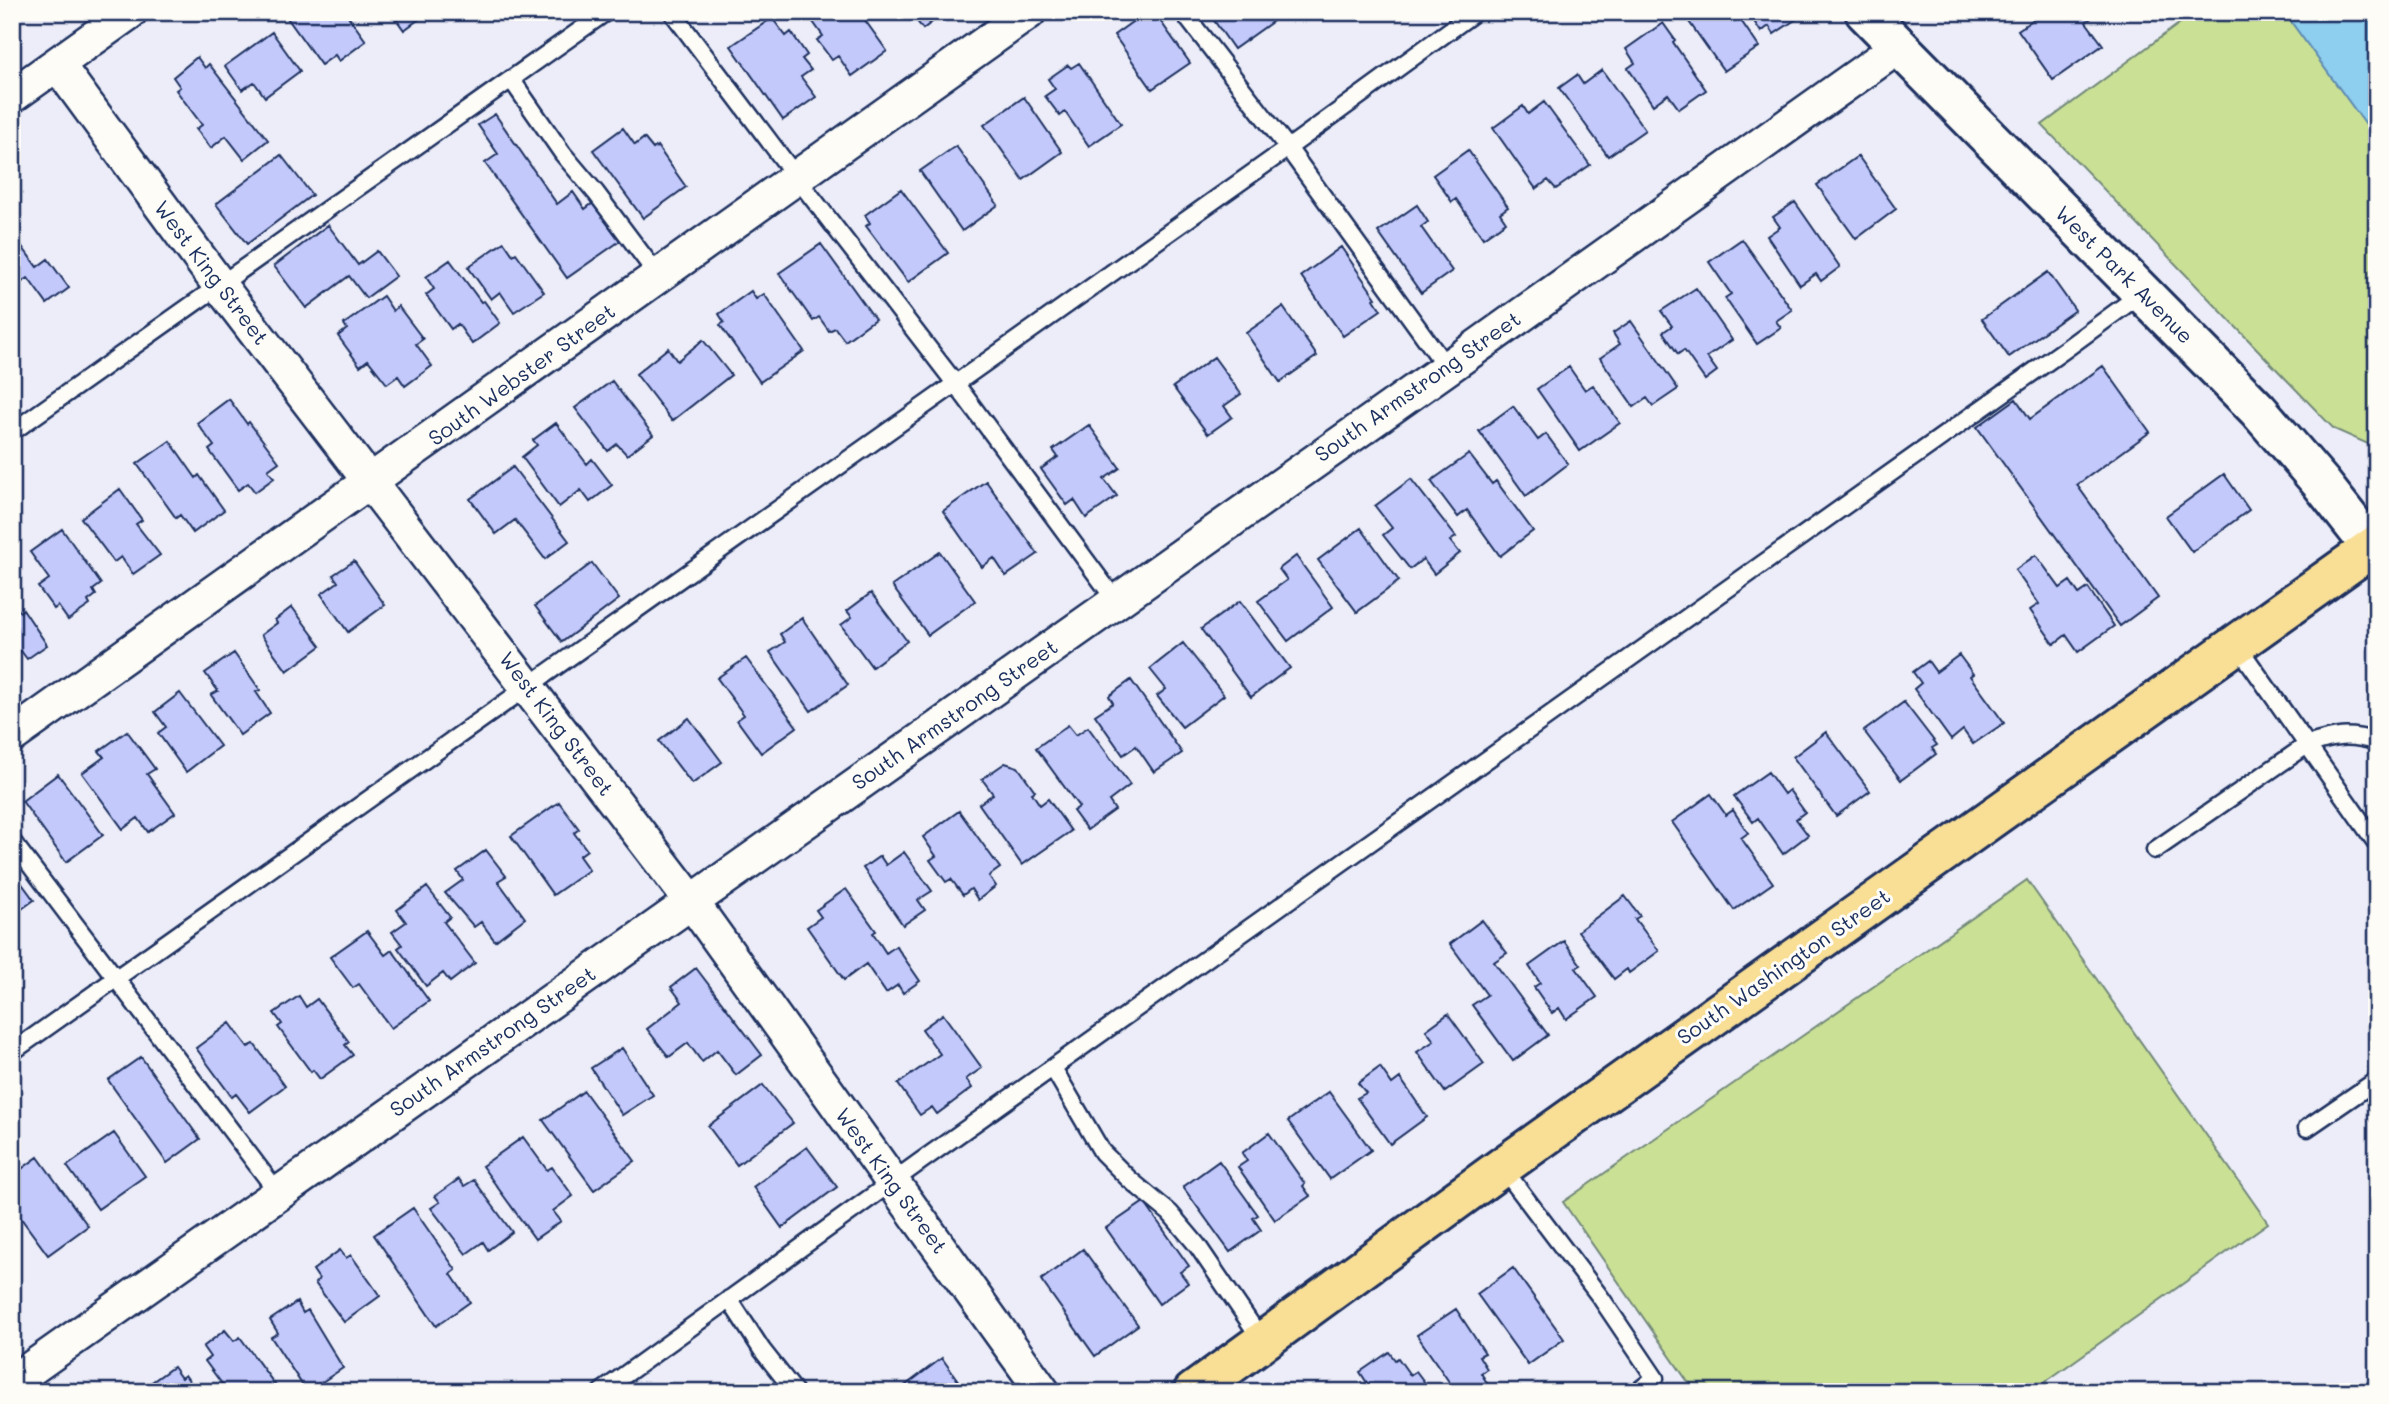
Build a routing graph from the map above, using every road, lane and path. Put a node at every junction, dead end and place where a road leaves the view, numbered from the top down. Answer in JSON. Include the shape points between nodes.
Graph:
{"nodes":[{"id":1,"x":130,"y":12,"type":"edge"},
{"id":2,"x":606,"y":12,"type":"edge"},
{"id":3,"x":672,"y":12,"type":"edge"},
{"id":4,"x":1030,"y":12,"type":"edge"},
{"id":5,"x":1183,"y":12,"type":"edge"},
{"id":6,"x":1475,"y":12,"type":"edge"},
{"id":7,"x":1865,"y":12,"type":"edge"},
{"id":8,"x":1898,"y":47,"type":"junction"},
{"id":9,"x":57,"y":64,"type":"junction"},
{"id":10,"x":511,"y":79,"type":"junction"},
{"id":11,"x":12,"y":96,"type":"edge"},
{"id":12,"x":1288,"y":148,"type":"junction"},
{"id":13,"x":797,"y":178,"type":"junction"},
{"id":14,"x":659,"y":277,"type":"junction"},
{"id":15,"x":220,"y":286,"type":"junction"},
{"id":16,"x":2142,"y":293,"type":"junction"},
{"id":17,"x":1447,"y":368,"type":"junction"},
{"id":18,"x":955,"y":383,"type":"junction"},
{"id":19,"x":12,"y":432,"type":"edge"},
{"id":20,"x":371,"y":483,"type":"junction"},
{"id":21,"x":2374,"y":546,"type":"edge"},
{"id":22,"x":1116,"y":601,"type":"junction"},
{"id":23,"x":2237,"y":645,"type":"junction"},
{"id":24,"x":528,"y":687,"type":"junction"},
{"id":25,"x":12,"y":737,"type":"edge"},
{"id":26,"x":2377,"y":741,"type":"edge"},
{"id":27,"x":2307,"y":745,"type":"junction"},
{"id":28,"x":12,"y":841,"type":"edge"},
{"id":29,"x":2377,"y":844,"type":"edge"},
{"id":30,"x":2155,"y":850,"type":"dead end"},
{"id":31,"x":691,"y":901,"type":"junction"},
{"id":32,"x":116,"y":978,"type":"junction"},
{"id":33,"x":12,"y":1052,"type":"edge"},
{"id":34,"x":1053,"y":1068,"type":"junction"},
{"id":35,"x":2377,"y":1080,"type":"edge"},
{"id":36,"x":2307,"y":1128,"type":"dead end"},
{"id":37,"x":1502,"y":1167,"type":"junction"},
{"id":38,"x":892,"y":1183,"type":"junction"},
{"id":39,"x":279,"y":1194,"type":"junction"},
{"id":40,"x":729,"y":1299,"type":"junction"},
{"id":41,"x":1263,"y":1342,"type":"junction"},
{"id":42,"x":12,"y":1382,"type":"edge"},
{"id":43,"x":601,"y":1392,"type":"edge"},
{"id":44,"x":795,"y":1392,"type":"edge"},
{"id":45,"x":1043,"y":1392,"type":"edge"},
{"id":46,"x":1193,"y":1392,"type":"edge"},
{"id":47,"x":1637,"y":1392,"type":"edge"}],
"edges":[{"from":1,"to":9,"type":"street"},
{"from":2,"to":10,"type":"lane"},
{"from":3,"to":13,"type":"lane"},
{"from":4,"to":13,"type":"street","name":"South Webster Street"},
{"from":5,"to":12,"type":"lane"},
{"from":6,"to":12,"type":"lane"},
{"from":7,"to":8,"type":"main road","name":"West Park Avenue"},
{"from":8,"to":16,"type":"main road","name":"West Park Avenue"},
{"from":8,"to":17,"type":"street","name":"South Armstrong Street"},
{"from":9,"to":11,"type":"street"},
{"from":9,"to":15,"type":"street","name":"West King Street"},
{"from":10,"to":14,"type":"lane"},
{"from":10,"to":15,"type":"lane"},
{"from":12,"to":17,"type":"lane"},
{"from":12,"to":18,"type":"lane"},
{"from":13,"to":14,"type":"street","name":"South Webster Street"},
{"from":13,"to":18,"type":"lane"},
{"from":14,"to":20,"type":"street","name":"South Webster Street"},
{"from":15,"to":19,"type":"lane"},
{"from":15,"to":20,"type":"street","name":"West King Street"},
{"from":16,"to":21,"type":"main road","name":"West Park Avenue","via":[[2258,410]]},
{"from":16,"to":34,"type":"lane"},
{"from":17,"to":22,"type":"street","name":"South Armstrong Street"},
{"from":18,"to":22,"type":"lane"},
{"from":18,"to":24,"type":"lane"},
{"from":20,"to":24,"type":"street","name":"West King Street"},
{"from":20,"to":25,"type":"street","name":"South Webster Street"},
{"from":21,"to":23,"type":"main road","name":"South Washington Street"},
{"from":22,"to":31,"type":"street","name":"South Armstrong Street"},
{"from":23,"to":27,"type":"lane"},
{"from":23,"to":37,"type":"main road","name":"South Washington Street"},
{"from":24,"to":31,"type":"street","name":"West King Street"},
{"from":24,"to":32,"type":"lane"},
{"from":26,"to":27,"type":"lane","via":[[2335,736]]},
{"from":27,"to":29,"type":"lane"},
{"from":27,"to":30,"type":"lane"},
{"from":28,"to":32,"type":"lane"},
{"from":31,"to":38,"type":"street","name":"West King Street"},
{"from":31,"to":39,"type":"street","name":"South Armstrong Street"},
{"from":32,"to":33,"type":"lane"},
{"from":32,"to":39,"type":"lane"},
{"from":34,"to":38,"type":"lane"},
{"from":34,"to":41,"type":"lane","via":[[1102,1152],[1170,1213]]},
{"from":35,"to":36,"type":"lane"},
{"from":37,"to":41,"type":"main road","name":"South Washington Street"},
{"from":37,"to":47,"type":"lane","via":[[1655,1378]]},
{"from":38,"to":40,"type":"lane"},
{"from":38,"to":45,"type":"street","name":"West King Street"},
{"from":39,"to":42,"type":"street","name":"South Armstrong Street"},
{"from":40,"to":43,"type":"lane"},
{"from":40,"to":44,"type":"lane"},
{"from":41,"to":46,"type":"main road","name":"South Washington Street"}]}
